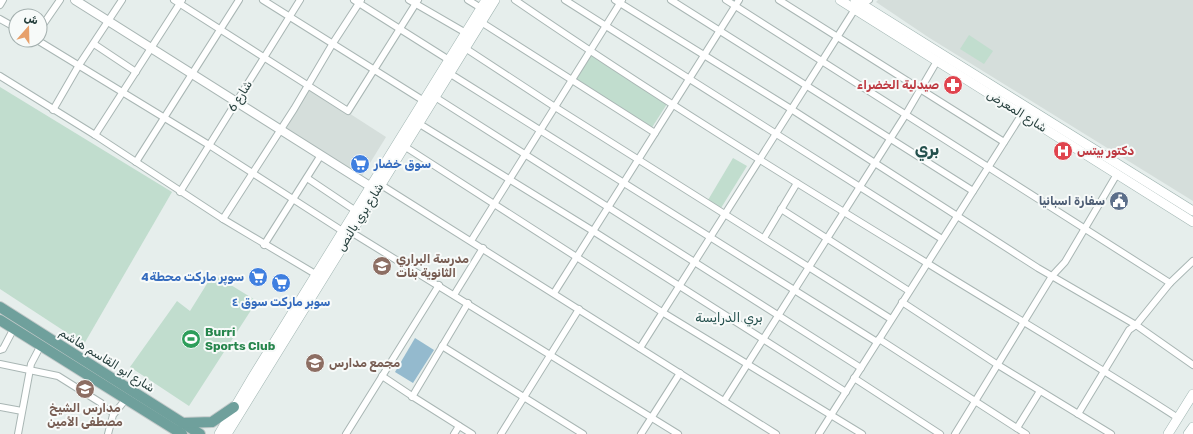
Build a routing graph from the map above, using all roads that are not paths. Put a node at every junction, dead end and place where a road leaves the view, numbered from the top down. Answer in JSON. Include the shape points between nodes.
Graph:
{"nodes":[{"id":1,"x":3,"y":0,"type":"edge"},
{"id":2,"x":60,"y":0,"type":"edge"},
{"id":3,"x":74,"y":0,"type":"edge"},
{"id":4,"x":122,"y":0,"type":"edge"},
{"id":5,"x":239,"y":0,"type":"edge"},
{"id":6,"x":263,"y":0,"type":"edge"},
{"id":7,"x":300,"y":0,"type":"edge"},
{"id":8,"x":409,"y":0,"type":"edge"},
{"id":9,"x":468,"y":0,"type":"edge"},
{"id":10,"x":494,"y":0,"type":"edge"},
{"id":11,"x":515,"y":0,"type":"edge"},
{"id":12,"x":565,"y":0,"type":"edge"},
{"id":13,"x":672,"y":0,"type":"edge"},
{"id":14,"x":726,"y":0,"type":"edge"},
{"id":15,"x":739,"y":0,"type":"edge"},
{"id":16,"x":779,"y":0,"type":"edge"},
{"id":17,"x":840,"y":0,"type":"edge"},
{"id":18,"x":178,"y":1,"type":"edge"},
{"id":19,"x":358,"y":1,"type":"edge"},
{"id":20,"x":619,"y":1,"type":"edge"},
{"id":21,"x":417,"y":2,"type":"edge"},
{"id":22,"x":860,"y":3,"type":"edge"},
{"id":23,"x":484,"y":4,"type":"edge"},
{"id":24,"x":0,"y":5,"type":"edge"},
{"id":25,"x":735,"y":6,"type":"junction"},
{"id":26,"x":48,"y":17,"type":"edge"},
{"id":27,"x":290,"y":17,"type":"junction"},
{"id":28,"x":108,"y":21,"type":"junction"},
{"id":29,"x":481,"y":22,"type":"junction"},
{"id":30,"x":606,"y":26,"type":"junction"},
{"id":31,"x":400,"y":29,"type":"junction"},
{"id":32,"x":221,"y":30,"type":"junction"},
{"id":33,"x":720,"y":30,"type":"junction"},
{"id":34,"x":466,"y":33,"type":"junction"},
{"id":35,"x":837,"y":37,"type":"junction"},
{"id":36,"x":333,"y":43,"type":"junction"},
{"id":37,"x":94,"y":44,"type":"junction"},
{"id":38,"x":48,"y":46,"type":"edge"},
{"id":39,"x":152,"y":48,"type":"junction"},
{"id":40,"x":465,"y":48,"type":"junction"},
{"id":41,"x":590,"y":52,"type":"junction"},
{"id":42,"x":704,"y":55,"type":"junction"},
{"id":43,"x":264,"y":57,"type":"junction"},
{"id":44,"x":449,"y":60,"type":"junction"},
{"id":45,"x":941,"y":60,"type":"junction"},
{"id":46,"x":822,"y":61,"type":"junction"},
{"id":47,"x":80,"y":65,"type":"junction"},
{"id":48,"x":374,"y":70,"type":"junction"},
{"id":49,"x":136,"y":72,"type":"junction"},
{"id":50,"x":449,"y":73,"type":"junction"},
{"id":51,"x":192,"y":74,"type":"junction"},
{"id":52,"x":0,"y":76,"type":"edge"},
{"id":53,"x":689,"y":79,"type":"junction"},
{"id":54,"x":572,"y":80,"type":"junction"},
{"id":55,"x":308,"y":85,"type":"junction"},
{"id":56,"x":806,"y":86,"type":"junction"},
{"id":57,"x":920,"y":89,"type":"junction"},
{"id":58,"x":123,"y":92,"type":"junction"},
{"id":59,"x":435,"y":97,"type":"junction"},
{"id":60,"x":424,"y":101,"type":"junction"},
{"id":61,"x":236,"y":102,"type":"junction"},
{"id":62,"x":673,"y":105,"type":"junction"},
{"id":63,"x":555,"y":107,"type":"junction"},
{"id":64,"x":791,"y":109,"type":"junction"},
{"id":65,"x":53,"y":110,"type":"junction"},
{"id":66,"x":906,"y":114,"type":"junction"},
{"id":67,"x":1022,"y":114,"type":"junction"},
{"id":68,"x":164,"y":118,"type":"junction"},
{"id":69,"x":1041,"y":121,"type":"junction"},
{"id":70,"x":418,"y":123,"type":"junction"},
{"id":71,"x":281,"y":130,"type":"junction"},
{"id":72,"x":541,"y":131,"type":"junction"},
{"id":73,"x":655,"y":133,"type":"junction"},
{"id":74,"x":776,"y":134,"type":"junction"},
{"id":75,"x":95,"y":135,"type":"junction"},
{"id":76,"x":890,"y":138,"type":"junction"},
{"id":77,"x":1004,"y":142,"type":"junction"},
{"id":78,"x":209,"y":144,"type":"junction"},
{"id":79,"x":404,"y":146,"type":"junction"},
{"id":80,"x":321,"y":155,"type":"junction"},
{"id":81,"x":526,"y":155,"type":"junction"},
{"id":82,"x":760,"y":158,"type":"junction"},
{"id":83,"x":638,"y":160,"type":"junction"},
{"id":84,"x":136,"y":162,"type":"junction"},
{"id":85,"x":874,"y":163,"type":"junction"},
{"id":86,"x":988,"y":167,"type":"junction"},
{"id":87,"x":253,"y":172,"type":"junction"},
{"id":88,"x":1117,"y":174,"type":"junction"},
{"id":89,"x":307,"y":178,"type":"junction"},
{"id":90,"x":510,"y":180,"type":"junction"},
{"id":91,"x":623,"y":183,"type":"junction"},
{"id":92,"x":797,"y":183,"type":"junction"},
{"id":93,"x":376,"y":186,"type":"junction"},
{"id":94,"x":859,"y":186,"type":"junction"},
{"id":95,"x":973,"y":191,"type":"junction"},
{"id":96,"x":180,"y":192,"type":"junction"},
{"id":97,"x":293,"y":198,"type":"junction"},
{"id":98,"x":495,"y":204,"type":"junction"},
{"id":99,"x":608,"y":208,"type":"junction"},
{"id":100,"x":780,"y":209,"type":"junction"},
{"id":101,"x":356,"y":211,"type":"junction"},
{"id":102,"x":844,"y":211,"type":"junction"},
{"id":103,"x":1193,"y":211,"type":"edge"},
{"id":104,"x":725,"y":214,"type":"junction"},
{"id":105,"x":957,"y":215,"type":"junction"},
{"id":106,"x":222,"y":219,"type":"junction"},
{"id":107,"x":1193,"y":222,"type":"edge"},
{"id":108,"x":1084,"y":227,"type":"junction"},
{"id":109,"x":593,"y":231,"type":"junction"},
{"id":110,"x":347,"y":232,"type":"junction"},
{"id":111,"x":709,"y":238,"type":"junction"},
{"id":112,"x":764,"y":238,"type":"junction"},
{"id":113,"x":826,"y":239,"type":"junction"},
{"id":114,"x":942,"y":239,"type":"junction"},
{"id":115,"x":472,"y":241,"type":"junction"},
{"id":116,"x":264,"y":245,"type":"junction"},
{"id":117,"x":483,"y":248,"type":"junction"},
{"id":118,"x":577,"y":256,"type":"junction"},
{"id":119,"x":1193,"y":261,"type":"edge"},
{"id":120,"x":694,"y":262,"type":"junction"},
{"id":121,"x":927,"y":263,"type":"junction"},
{"id":122,"x":808,"y":266,"type":"junction"},
{"id":123,"x":317,"y":275,"type":"junction"},
{"id":124,"x":1052,"y":276,"type":"junction"},
{"id":125,"x":1170,"y":283,"type":"junction"},
{"id":126,"x":439,"y":285,"type":"junction"},
{"id":127,"x":679,"y":286,"type":"junction"},
{"id":128,"x":793,"y":291,"type":"junction"},
{"id":129,"x":909,"y":291,"type":"junction"},
{"id":130,"x":554,"y":293,"type":"junction"},
{"id":131,"x":454,"y":294,"type":"junction"},
{"id":132,"x":902,"y":302,"type":"junction"},
{"id":133,"x":468,"y":303,"type":"junction"},
{"id":134,"x":0,"y":307,"type":"edge"},
{"id":135,"x":579,"y":309,"type":"junction"},
{"id":136,"x":662,"y":312,"type":"junction"},
{"id":137,"x":779,"y":314,"type":"junction"},
{"id":138,"x":891,"y":319,"type":"junction"},
{"id":139,"x":0,"y":320,"type":"edge"},
{"id":140,"x":1025,"y":322,"type":"junction"},
{"id":141,"x":1136,"y":325,"type":"junction"},
{"id":142,"x":14,"y":328,"type":"junction"},
{"id":143,"x":763,"y":339,"type":"junction"},
{"id":144,"x":878,"y":341,"type":"junction"},
{"id":145,"x":41,"y":346,"type":"junction"},
{"id":146,"x":442,"y":346,"type":"junction"},
{"id":147,"x":640,"y":348,"type":"junction"},
{"id":148,"x":0,"y":350,"type":"edge"},
{"id":149,"x":550,"y":354,"type":"junction"},
{"id":150,"x":0,"y":364,"type":"edge"},
{"id":151,"x":747,"y":364,"type":"junction"},
{"id":152,"x":998,"y":364,"type":"junction"},
{"id":153,"x":1193,"y":365,"type":"edge"},
{"id":154,"x":861,"y":368,"type":"junction"},
{"id":155,"x":30,"y":370,"type":"junction"},
{"id":156,"x":1104,"y":370,"type":"junction"},
{"id":157,"x":680,"y":373,"type":"junction"},
{"id":158,"x":382,"y":376,"type":"junction"},
{"id":159,"x":854,"y":378,"type":"junction"},
{"id":160,"x":1040,"y":390,"type":"junction"},
{"id":161,"x":846,"y":392,"type":"junction"},
{"id":162,"x":1193,"y":394,"type":"edge"},
{"id":163,"x":412,"y":397,"type":"junction"},
{"id":164,"x":523,"y":398,"type":"junction"},
{"id":165,"x":126,"y":399,"type":"junction"},
{"id":166,"x":724,"y":401,"type":"junction"},
{"id":167,"x":975,"y":401,"type":"junction"},
{"id":168,"x":0,"y":406,"type":"edge"},
{"id":169,"x":234,"y":406,"type":"junction"},
{"id":170,"x":22,"y":411,"type":"junction"},
{"id":171,"x":114,"y":413,"type":"junction"},
{"id":172,"x":1078,"y":414,"type":"junction"},
{"id":173,"x":831,"y":415,"type":"junction"},
{"id":174,"x":651,"y":417,"type":"junction"},
{"id":175,"x":1178,"y":418,"type":"junction"},
{"id":176,"x":182,"y":423,"type":"junction"},
{"id":177,"x":459,"y":426,"type":"junction"},
{"id":178,"x":1193,"y":427,"type":"edge"},
{"id":179,"x":1017,"y":428,"type":"junction"},
{"id":180,"x":18,"y":434,"type":"edge"},
{"id":181,"x":108,"y":434,"type":"edge"},
{"id":182,"x":182,"y":434,"type":"edge"},
{"id":183,"x":200,"y":434,"type":"edge"},
{"id":184,"x":219,"y":434,"type":"edge"},
{"id":185,"x":227,"y":434,"type":"edge"},
{"id":186,"x":346,"y":434,"type":"edge"},
{"id":187,"x":454,"y":434,"type":"edge"},
{"id":188,"x":472,"y":434,"type":"edge"},
{"id":189,"x":501,"y":434,"type":"edge"},
{"id":190,"x":583,"y":434,"type":"edge"},
{"id":191,"x":641,"y":434,"type":"edge"},
{"id":192,"x":678,"y":434,"type":"edge"},
{"id":193,"x":776,"y":434,"type":"edge"},
{"id":194,"x":819,"y":434,"type":"edge"},
{"id":195,"x":862,"y":434,"type":"edge"},
{"id":196,"x":940,"y":434,"type":"edge"},
{"id":197,"x":956,"y":434,"type":"edge"},
{"id":198,"x":1026,"y":434,"type":"edge"},
{"id":199,"x":1111,"y":434,"type":"edge"},
{"id":200,"x":1168,"y":434,"type":"edge"},
{"id":201,"x":1188,"y":434,"type":"edge"}],
"edges":[{"from":1,"to":24,"type":"street"},
{"from":2,"to":26,"type":"street"},
{"from":3,"to":28,"type":"street"},
{"from":4,"to":28,"type":"street"},
{"from":5,"to":32,"type":"street"},
{"from":6,"to":27,"type":"street"},
{"from":7,"to":27,"type":"street","name":"شارع 6"},
{"from":8,"to":21,"type":"street"},
{"from":9,"to":23,"type":"street"},
{"from":10,"to":29,"type":"main road","name":"شارع بري بالنص"},
{"from":11,"to":41,"type":"street"},
{"from":12,"to":30,"type":"street"},
{"from":13,"to":33,"type":"street"},
{"from":14,"to":25,"type":"street"},
{"from":15,"to":25,"type":"street"},
{"from":16,"to":35,"type":"street"},
{"from":17,"to":22,"type":"main road","name":"شارع المعرض"},
{"from":18,"to":32,"type":"street"},
{"from":18,"to":39,"type":"street"},
{"from":19,"to":31,"type":"street"},
{"from":19,"to":36,"type":"street"},
{"from":20,"to":30,"type":"street"},
{"from":20,"to":42,"type":"street"},
{"from":21,"to":31,"type":"street"},
{"from":21,"to":34,"type":"street"},
{"from":22,"to":35,"type":"street"},
{"from":22,"to":45,"type":"main road","name":"شارع المعرض"},
{"from":23,"to":34,"type":"main road","name":"شارع بري بالنص"},
{"from":25,"to":33,"type":"street"},
{"from":25,"to":46,"type":"street"},
{"from":27,"to":36,"type":"street"},
{"from":27,"to":43,"type":"street","name":"شارع 6"},
{"from":28,"to":37,"type":"street"},
{"from":28,"to":39,"type":"street"},
{"from":29,"to":40,"type":"main road","name":"شارع بري بالنص"},
{"from":29,"to":54,"type":"street"},
{"from":30,"to":41,"type":"street"},
{"from":30,"to":53,"type":"street"},
{"from":31,"to":44,"type":"street"},
{"from":31,"to":48,"type":"street"},
{"from":32,"to":43,"type":"street"},
{"from":32,"to":51,"type":"street"},
{"from":33,"to":42,"type":"street"},
{"from":33,"to":56,"type":"street"},
{"from":34,"to":44,"type":"main road","name":"شارع بري بالنص"},
{"from":35,"to":46,"type":"street"},
{"from":35,"to":57,"type":"street"},
{"from":36,"to":48,"type":"street"},
{"from":36,"to":55,"type":"street"},
{"from":37,"to":47,"type":"street"},
{"from":37,"to":49,"type":"street"},
{"from":38,"to":47,"type":"street"},
{"from":39,"to":49,"type":"street"},
{"from":39,"to":51,"type":"street"},
{"from":40,"to":50,"type":"main road","name":"شارع بري بالنص"},
{"from":40,"to":63,"type":"street"},
{"from":41,"to":54,"type":"street"},
{"from":41,"to":62,"type":"street"},
{"from":42,"to":53,"type":"street"},
{"from":42,"to":64,"type":"street"},
{"from":43,"to":55,"type":"street"},
{"from":43,"to":61,"type":"street","name":"شارع 6"},
{"from":44,"to":60,"type":"main road","name":"شارع بري بالنص"},
{"from":45,"to":57,"type":"street"},
{"from":45,"to":67,"type":"main road","name":"شارع المعرض"},
{"from":45,"to":69,"type":"main road","name":"شارع المعرض"},
{"from":46,"to":56,"type":"street"},
{"from":46,"to":66,"type":"street"},
{"from":47,"to":58,"type":"street"},
{"from":47,"to":65,"type":"street"},
{"from":48,"to":55,"type":"street","via":[[348,111]]},
{"from":48,"to":60,"type":"street"},
{"from":49,"to":58,"type":"street"},
{"from":50,"to":59,"type":"main road","name":"شارع بري بالنص"},
{"from":50,"to":72,"type":"street"},
{"from":51,"to":61,"type":"street"},
{"from":51,"to":68,"type":"street"},
{"from":52,"to":65,"type":"street"},
{"from":53,"to":62,"type":"street"},
{"from":53,"to":74,"type":"street"},
{"from":54,"to":63,"type":"street"},
{"from":54,"to":73,"type":"street"},
{"from":55,"to":71,"type":"street"},
{"from":56,"to":64,"type":"street"},
{"from":56,"to":76,"type":"street"},
{"from":57,"to":66,"type":"street"},
{"from":57,"to":77,"type":"street"},
{"from":58,"to":68,"type":"street"},
{"from":58,"to":75,"type":"street"},
{"from":59,"to":70,"type":"main road","name":"شارع بري بالنص"},
{"from":59,"to":81,"type":"street"},
{"from":60,"to":93,"type":"main road","name":"شارع بري بالنص"},
{"from":61,"to":71,"type":"street"},
{"from":61,"to":78,"type":"street","name":"شارع 6"},
{"from":62,"to":73,"type":"street"},
{"from":62,"to":82,"type":"street"},
{"from":63,"to":72,"type":"street"},
{"from":63,"to":83,"type":"street"},
{"from":64,"to":74,"type":"street"},
{"from":64,"to":85,"type":"street"},
{"from":65,"to":75,"type":"street"},
{"from":66,"to":76,"type":"street"},
{"from":66,"to":86,"type":"street"},
{"from":67,"to":69,"type":"main road","name":"شارع المعرض"},
{"from":67,"to":77,"type":"street"},
{"from":68,"to":78,"type":"street"},
{"from":68,"to":84,"type":"street"},
{"from":69,"to":88,"type":"main road","name":"شارع المعرض"},
{"from":69,"to":103,"type":"main road","name":"شارع المعرض"},
{"from":70,"to":79,"type":"main road","name":"شارع بري بالنص"},
{"from":70,"to":90,"type":"street"},
{"from":71,"to":80,"type":"street"},
{"from":71,"to":87,"type":"street"},
{"from":72,"to":81,"type":"street"},
{"from":72,"to":91,"type":"street"},
{"from":73,"to":83,"type":"street"},
{"from":74,"to":82,"type":"street"},
{"from":74,"to":94,"type":"street"},
{"from":75,"to":84,"type":"street"},
{"from":76,"to":85,"type":"street"},
{"from":76,"to":95,"type":"street"},
{"from":77,"to":86,"type":"street"},
{"from":78,"to":87,"type":"street"},
{"from":78,"to":96,"type":"street","name":"شارع 6"},
{"from":79,"to":93,"type":"main road","name":"شارع بري بالنص"},
{"from":79,"to":98,"type":"street"},
{"from":80,"to":89,"type":"street"},
{"from":80,"to":93,"type":"street"},
{"from":81,"to":90,"type":"street"},
{"from":81,"to":99,"type":"street"},
{"from":82,"to":92,"type":"street"},
{"from":82,"to":104,"type":"street"},
{"from":83,"to":91,"type":"street"},
{"from":83,"to":104,"type":"street"},
{"from":84,"to":96,"type":"street"},
{"from":85,"to":94,"type":"street"},
{"from":85,"to":105,"type":"street"},
{"from":86,"to":95,"type":"street"},
{"from":86,"to":108,"type":"street"},
{"from":87,"to":97,"type":"street"},
{"from":87,"to":106,"type":"street"},
{"from":88,"to":107,"type":"main road","name":"شارع المعرض"},
{"from":88,"to":108,"type":"street"},
{"from":89,"to":97,"type":"street"},
{"from":89,"to":101,"type":"street"},
{"from":90,"to":98,"type":"street"},
{"from":90,"to":109,"type":"street"},
{"from":91,"to":99,"type":"street"},
{"from":91,"to":111,"type":"street"},
{"from":92,"to":100,"type":"street"},
{"from":92,"to":102,"type":"street"},
{"from":93,"to":101,"type":"main road","name":"شارع بري بالنص"},
{"from":93,"to":110,"type":"main road","name":"شارع بري بالنص"},
{"from":93,"to":115,"type":"street"},
{"from":94,"to":102,"type":"street"},
{"from":94,"to":114,"type":"street"},
{"from":95,"to":105,"type":"street"},
{"from":96,"to":106,"type":"street"},
{"from":97,"to":110,"type":"street"},
{"from":97,"to":116,"type":"street"},
{"from":98,"to":115,"type":"street"},
{"from":98,"to":118,"type":"street"},
{"from":99,"to":109,"type":"street"},
{"from":99,"to":120,"type":"street"},
{"from":100,"to":112,"type":"street"},
{"from":100,"to":113,"type":"street"},
{"from":101,"to":110,"type":"main road","name":"شارع بري بالنص"},
{"from":102,"to":113,"type":"street"},
{"from":102,"to":121,"type":"street"},
{"from":104,"to":111,"type":"street"},
{"from":104,"to":112,"type":"street"},
{"from":105,"to":114,"type":"street"},
{"from":105,"to":124,"type":"street"},
{"from":106,"to":116,"type":"street"},
{"from":108,"to":124,"type":"street","via":[[1065,262]]},
{"from":108,"to":125,"type":"street"},
{"from":109,"to":118,"type":"street"},
{"from":109,"to":127,"type":"street"},
{"from":110,"to":123,"type":"main road","name":"شارع بري بالنص"},
{"from":110,"to":126,"type":"street"},
{"from":110,"to":185,"type":"main road","name":"شارع بري بالنص"},
{"from":111,"to":120,"type":"street"},
{"from":111,"to":128,"type":"street"},
{"from":112,"to":122,"type":"street"},
{"from":113,"to":122,"type":"street"},
{"from":113,"to":129,"type":"street"},
{"from":114,"to":121,"type":"street"},
{"from":115,"to":117,"type":"street"},
{"from":116,"to":123,"type":"street"},
{"from":117,"to":130,"type":"street"},
{"from":117,"to":131,"type":"street"},
{"from":118,"to":130,"type":"street"},
{"from":118,"to":136,"type":"street"},
{"from":119,"to":125,"type":"street"},
{"from":120,"to":127,"type":"street"},
{"from":120,"to":137,"type":"street"},
{"from":121,"to":129,"type":"street"},
{"from":121,"to":140,"type":"street"},
{"from":122,"to":128,"type":"street"},
{"from":122,"to":138,"type":"street"},
{"from":123,"to":169,"type":"main road","name":"شارع بري بالنص"},
{"from":124,"to":140,"type":"street"},
{"from":124,"to":141,"type":"street"},
{"from":125,"to":141,"type":"street"},
{"from":126,"to":131,"type":"street"},
{"from":126,"to":158,"type":"street"},
{"from":127,"to":136,"type":"street"},
{"from":127,"to":143,"type":"street"},
{"from":128,"to":137,"type":"street"},
{"from":128,"to":144,"type":"street"},
{"from":129,"to":132,"type":"street"},
{"from":130,"to":135,"type":"street"},
{"from":131,"to":133,"type":"street"},
{"from":132,"to":138,"type":"street"},
{"from":132,"to":152,"type":"street"},
{"from":133,"to":146,"type":"street"},
{"from":133,"to":149,"type":"street"},
{"from":134,"to":176,"type":"main road","name":"شارع ابو القاسم هاشم"},
{"from":135,"to":147,"type":"street"},
{"from":135,"to":149,"type":"street"},
{"from":136,"to":147,"type":"street"},
{"from":136,"to":151,"type":"street"},
{"from":137,"to":143,"type":"street"},
{"from":137,"to":154,"type":"street"},
{"from":138,"to":144,"type":"street"},
{"from":139,"to":142,"type":"main road","name":"شارع ابو القاسم هاشم"},
{"from":140,"to":152,"type":"street"},
{"from":140,"to":156,"type":"street"},
{"from":141,"to":153,"type":"street"},
{"from":141,"to":156,"type":"street","via":[[1129,330]]},
{"from":142,"to":145,"type":"main road","name":"شارع ابو القاسم هاشم"},
{"from":142,"to":148,"type":"street"},
{"from":143,"to":151,"type":"street"},
{"from":143,"to":161,"type":"street"},
{"from":144,"to":154,"type":"street"},
{"from":144,"to":167,"type":"street"},
{"from":145,"to":155,"type":"street"},
{"from":145,"to":165,"type":"main road","name":"شارع ابو القاسم هاشم"},
{"from":146,"to":163,"type":"street"},
{"from":146,"to":164,"type":"street"},
{"from":147,"to":157,"type":"street"},
{"from":149,"to":164,"type":"street"},
{"from":149,"to":174,"type":"street"},
{"from":150,"to":155,"type":"street"},
{"from":151,"to":166,"type":"street"},
{"from":151,"to":173,"type":"street"},
{"from":152,"to":160,"type":"street"},
{"from":152,"to":167,"type":"street"},
{"from":154,"to":159,"type":"street"},
{"from":155,"to":170,"type":"street"},
{"from":155,"to":171,"type":"street","via":[[65,379]]},
{"from":156,"to":172,"type":"street"},
{"from":156,"to":175,"type":"street"},
{"from":157,"to":166,"type":"street"},
{"from":157,"to":174,"type":"street"},
{"from":158,"to":163,"type":"street"},
{"from":158,"to":186,"type":"street"},
{"from":159,"to":161,"type":"street"},
{"from":159,"to":196,"type":"street"},
{"from":160,"to":172,"type":"street"},
{"from":160,"to":179,"type":"street"},
{"from":161,"to":173,"type":"street"},
{"from":162,"to":175,"type":"main road"},
{"from":163,"to":177,"type":"street"},
{"from":164,"to":189,"type":"street"},
{"from":164,"to":190,"type":"street"},
{"from":165,"to":171,"type":"street"},
{"from":165,"to":182,"type":"main road","name":"شارع ابو القاسم هاشم"},
{"from":166,"to":193,"type":"street"},
{"from":167,"to":179,"type":"street"},
{"from":167,"to":197,"type":"street"},
{"from":168,"to":170,"type":"street"},
{"from":169,"to":176,"type":"main road","via":[[212,422]]},
{"from":169,"to":184,"type":"main road","name":"شارع بري بالنص"},
{"from":170,"to":180,"type":"street"},
{"from":171,"to":181,"type":"street"},
{"from":172,"to":199,"type":"street"},
{"from":173,"to":194,"type":"street"},
{"from":173,"to":195,"type":"street"},
{"from":174,"to":191,"type":"street"},
{"from":174,"to":192,"type":"street"},
{"from":175,"to":200,"type":"main road"},
{"from":176,"to":183,"type":"main road","name":"شارع ابو القاسم هاشم"},
{"from":177,"to":187,"type":"street"},
{"from":177,"to":188,"type":"street"},
{"from":178,"to":201,"type":"main road"},
{"from":179,"to":198,"type":"street"}]}
